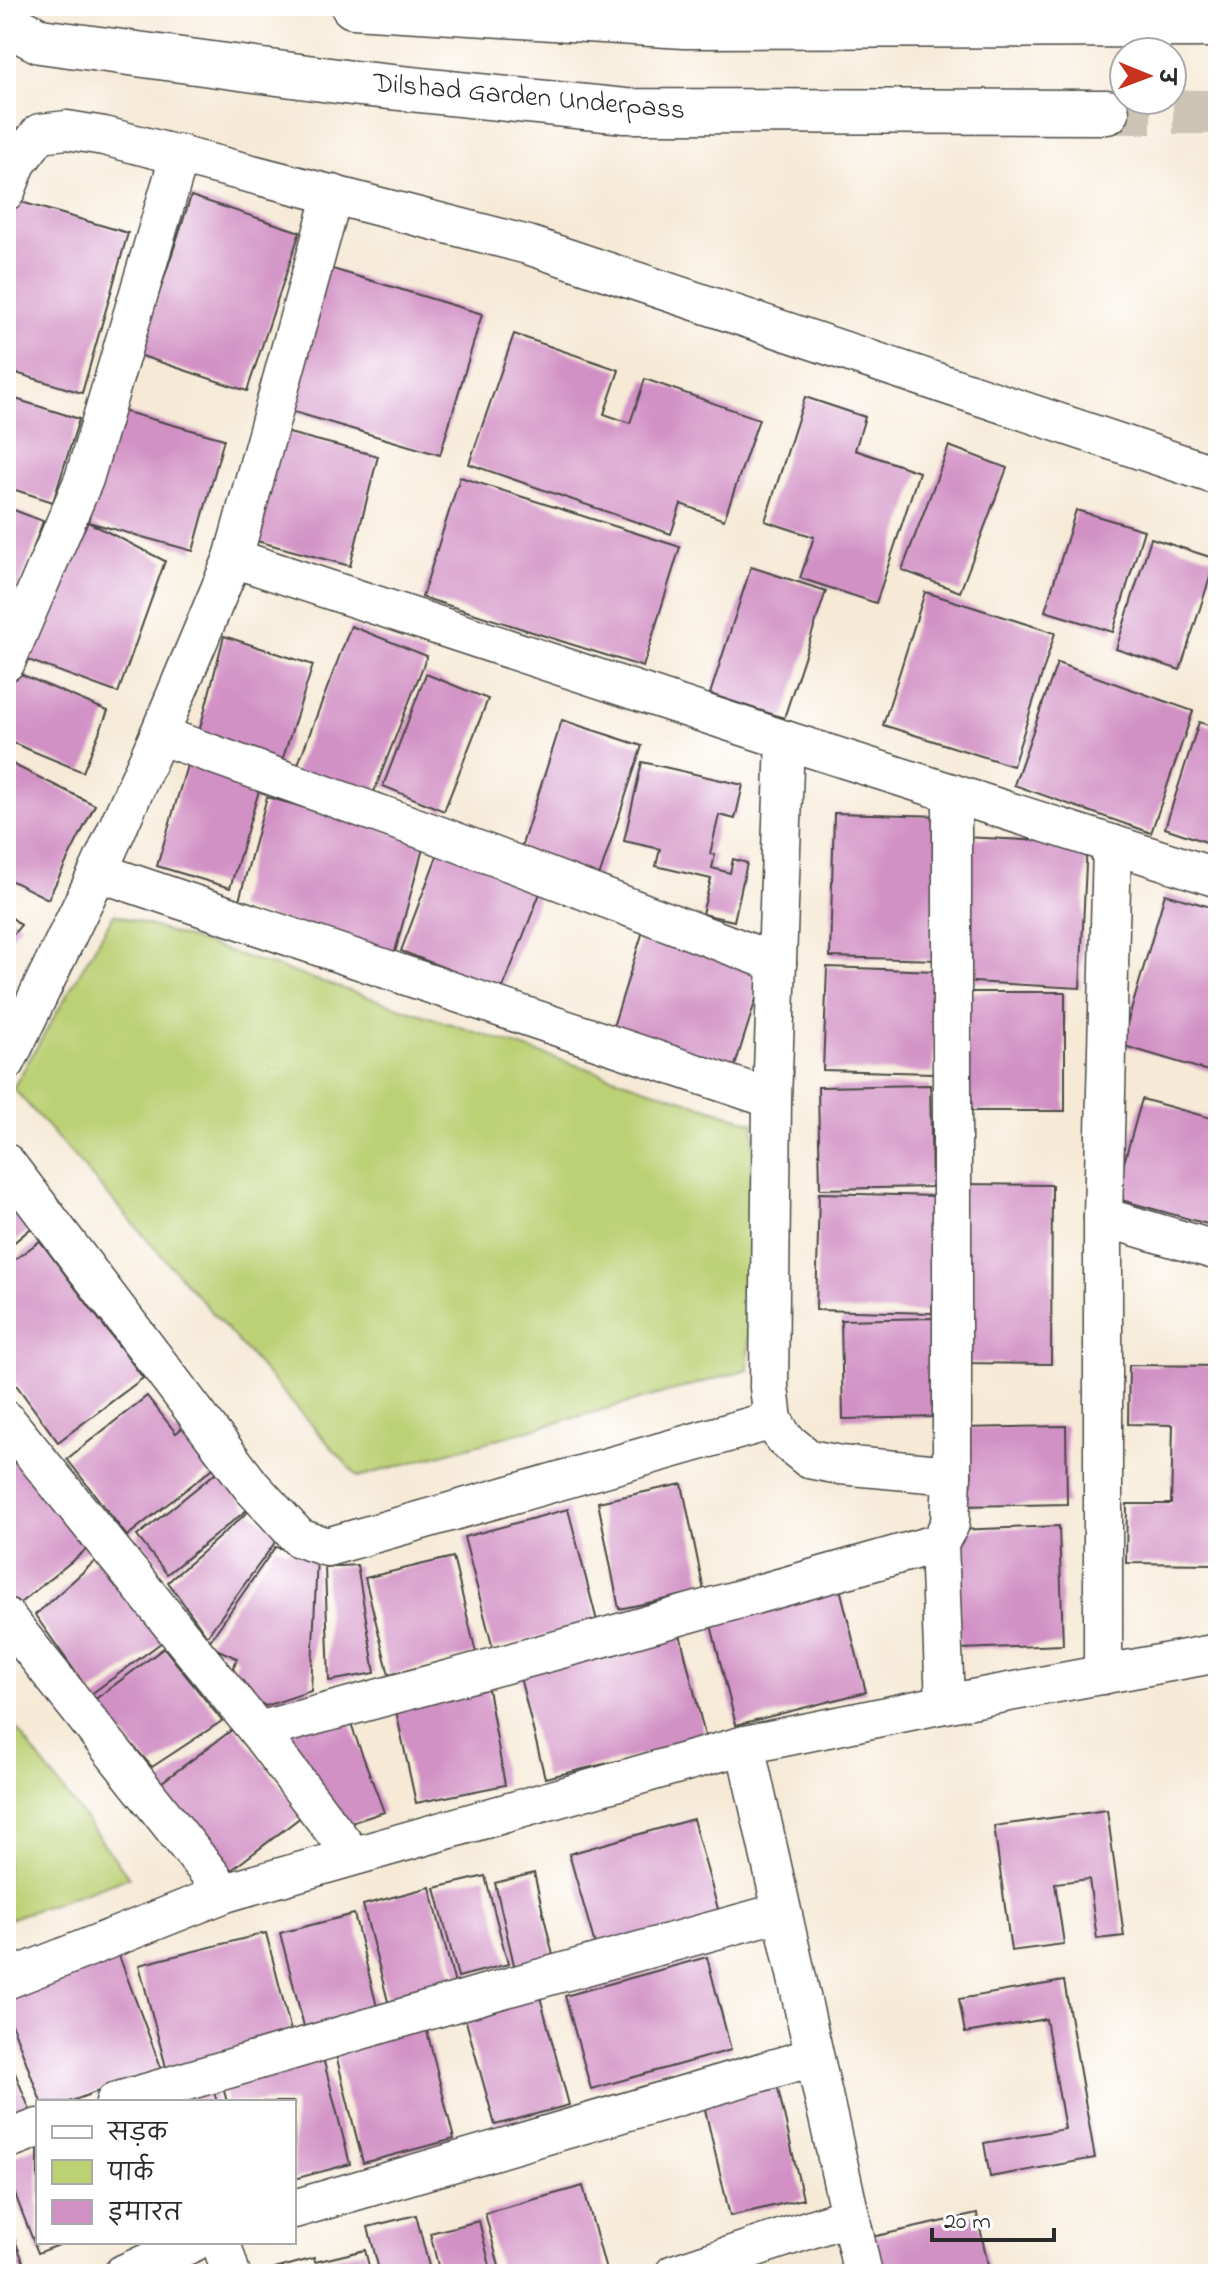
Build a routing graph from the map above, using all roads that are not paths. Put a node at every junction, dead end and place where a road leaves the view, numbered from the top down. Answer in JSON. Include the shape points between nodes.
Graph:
{"nodes":[{"id":1,"x":353,"y":6,"type":"edge"},
{"id":2,"x":6,"y":23,"type":"edge"},
{"id":3,"x":1218,"y":25,"type":"edge"},
{"id":4,"x":1107,"y":112,"type":"tunnel mouth"},
{"id":5,"x":180,"y":154,"type":"junction"},
{"id":6,"x":6,"y":191,"type":"edge"},
{"id":7,"x":333,"y":194,"type":"junction"},
{"id":8,"x":1218,"y":476,"type":"edge"},
{"id":9,"x":233,"y":558,"type":"junction"},
{"id":10,"x":6,"y":662,"type":"edge"},
{"id":11,"x":159,"y":735,"type":"junction"},
{"id":12,"x":785,"y":740,"type":"junction"},
{"id":13,"x":952,"y":793,"type":"junction"},
{"id":14,"x":1112,"y":844,"type":"junction"},
{"id":15,"x":98,"y":872,"type":"junction"},
{"id":16,"x":1218,"y":878,"type":"edge"},
{"id":17,"x":777,"y":963,"type":"junction"},
{"id":18,"x":6,"y":1062,"type":"edge"},
{"id":19,"x":772,"y":1099,"type":"junction"},
{"id":20,"x":6,"y":1163,"type":"edge"},
{"id":21,"x":1103,"y":1217,"type":"junction"},
{"id":22,"x":1218,"y":1251,"type":"edge"},
{"id":23,"x":6,"y":1420,"type":"edge"},
{"id":24,"x":773,"y":1420,"type":"junction"},
{"id":25,"x":952,"y":1475,"type":"junction"},
{"id":26,"x":939,"y":1543,"type":"junction"},
{"id":27,"x":6,"y":1617,"type":"edge"},
{"id":28,"x":1218,"y":1653,"type":"edge"},
{"id":29,"x":1103,"y":1675,"type":"junction"},
{"id":30,"x":945,"y":1704,"type":"junction"},
{"id":31,"x":258,"y":1731,"type":"junction"},
{"id":32,"x":745,"y":1745,"type":"junction"},
{"id":33,"x":352,"y":1855,"type":"junction"},
{"id":34,"x":225,"y":1893,"type":"junction"},
{"id":35,"x":781,"y":1912,"type":"junction"},
{"id":36,"x":6,"y":1980,"type":"edge"},
{"id":37,"x":813,"y":2057,"type":"junction"},
{"id":38,"x":122,"y":2100,"type":"edge"},
{"id":39,"x":36,"y":2129,"type":"edge"},
{"id":40,"x":6,"y":2140,"type":"edge"},
{"id":41,"x":296,"y":2208,"type":"edge"},
{"id":42,"x":850,"y":2216,"type":"junction"},
{"id":43,"x":190,"y":2244,"type":"edge"},
{"id":44,"x":222,"y":2244,"type":"edge"},
{"id":45,"x":123,"y":2274,"type":"edge"},
{"id":46,"x":231,"y":2274,"type":"edge"},
{"id":47,"x":674,"y":2274,"type":"edge"},
{"id":48,"x":863,"y":2274,"type":"edge"}],
"edges":[{"from":1,"to":3,"type":"main road","via":[[684,26]]},
{"from":2,"to":4,"type":"main road","name":"Dilshad Garden Underpass","via":[[40,41],[352,83],[625,111]]},
{"from":5,"to":6,"type":"street","via":[[67,130],[40,133],[17,163]]},
{"from":5,"to":7,"type":"street"},
{"from":5,"to":10,"type":"street","via":[[84,479]]},
{"from":7,"to":8,"type":"street","via":[[528,245]]},
{"from":7,"to":9,"type":"street"},
{"from":9,"to":11,"type":"street"},
{"from":9,"to":12,"type":"street"},
{"from":11,"to":15,"type":"street"},
{"from":11,"to":17,"type":"street"},
{"from":12,"to":13,"type":"street"},
{"from":12,"to":17,"type":"street"},
{"from":13,"to":14,"type":"street"},
{"from":13,"to":25,"type":"street"},
{"from":14,"to":16,"type":"street"},
{"from":14,"to":21,"type":"street"},
{"from":15,"to":18,"type":"street"},
{"from":15,"to":19,"type":"street"},
{"from":17,"to":19,"type":"street"},
{"from":19,"to":24,"type":"street"},
{"from":20,"to":24,"type":"street","via":[[252,1487],[299,1538],[327,1547]]},
{"from":21,"to":22,"type":"street"},
{"from":21,"to":29,"type":"street"},
{"from":23,"to":31,"type":"street"},
{"from":24,"to":25,"type":"street","via":[[784,1439],[809,1459]]},
{"from":25,"to":26,"type":"street","via":[[950,1524]]},
{"from":26,"to":30,"type":"street"},
{"from":26,"to":31,"type":"street"},
{"from":27,"to":34,"type":"street"},
{"from":28,"to":29,"type":"street"},
{"from":29,"to":30,"type":"street"},
{"from":30,"to":32,"type":"street"},
{"from":31,"to":33,"type":"street"},
{"from":32,"to":33,"type":"street"},
{"from":32,"to":35,"type":"street"},
{"from":33,"to":34,"type":"street"},
{"from":34,"to":36,"type":"street"},
{"from":35,"to":37,"type":"street"},
{"from":35,"to":38,"type":"street"},
{"from":37,"to":41,"type":"street"},
{"from":37,"to":42,"type":"street"},
{"from":39,"to":40,"type":"street"},
{"from":42,"to":47,"type":"street"},
{"from":42,"to":48,"type":"street"},
{"from":43,"to":45,"type":"street"},
{"from":44,"to":46,"type":"street"}]}
